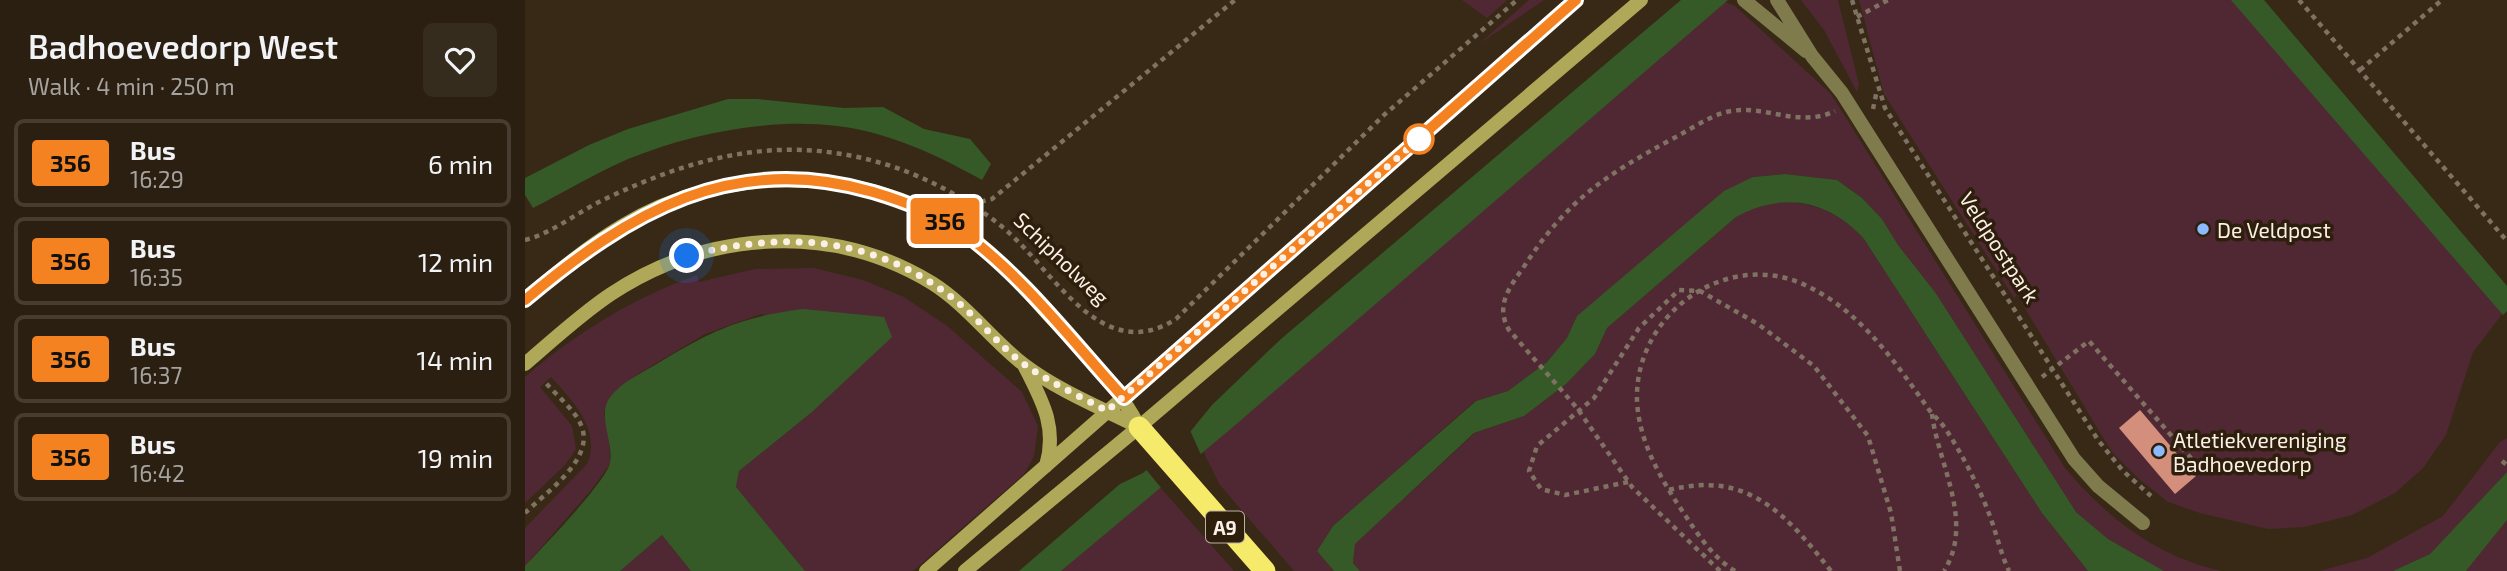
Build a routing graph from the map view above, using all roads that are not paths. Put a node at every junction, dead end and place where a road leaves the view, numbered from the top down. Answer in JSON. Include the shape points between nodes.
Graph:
{"nodes":[{"id":1,"x":1576,"y":0,"type":"edge"},
{"id":2,"x":1641,"y":0,"type":"edge"},
{"id":3,"x":1744,"y":0,"type":"edge"},
{"id":4,"x":1777,"y":0,"type":"edge"},
{"id":5,"x":1812,"y":56,"type":"junction"},
{"id":6,"x":525,"y":300,"type":"edge"},
{"id":7,"x":525,"y":364,"type":"edge"},
{"id":8,"x":1023,"y":364,"type":"junction"},
{"id":9,"x":1124,"y":398,"type":"junction"},
{"id":10,"x":1107,"y":411,"type":"junction"},
{"id":11,"x":1143,"y":432,"type":"junction"},
{"id":12,"x":1046,"y":466,"type":"junction"},
{"id":13,"x":2143,"y":523,"type":"dead end"},
{"id":14,"x":926,"y":571,"type":"edge"},
{"id":15,"x":965,"y":571,"type":"edge"},
{"id":16,"x":1265,"y":571,"type":"edge"}],
"edges":[{"from":1,"to":9,"type":"main road"},
{"from":2,"to":11,"type":"main road"},
{"from":3,"to":5,"type":"street"},
{"from":4,"to":5,"type":"street"},
{"from":5,"to":13,"type":"street","via":[[1842,93],[2074,459]]},
{"from":6,"to":9,"type":"main road","via":[[604,238],[669,202],[759,181],[841,184],[902,202],[960,230],[1033,298]]},
{"from":7,"to":8,"type":"main road","via":[[594,306],[652,271],[705,251],[781,240],[836,245],[898,265],[955,300]]},
{"from":8,"to":10,"type":"main road"},
{"from":8,"to":12,"type":"main road","via":[[1050,422]]},
{"from":9,"to":10,"type":"main road"},
{"from":9,"to":11,"type":"main road"},
{"from":10,"to":11,"type":"main road"},
{"from":10,"to":12,"type":"main road"},
{"from":11,"to":15,"type":"main road"},
{"from":11,"to":16,"type":"highway","number":"A9"},
{"from":12,"to":14,"type":"main road"}]}
